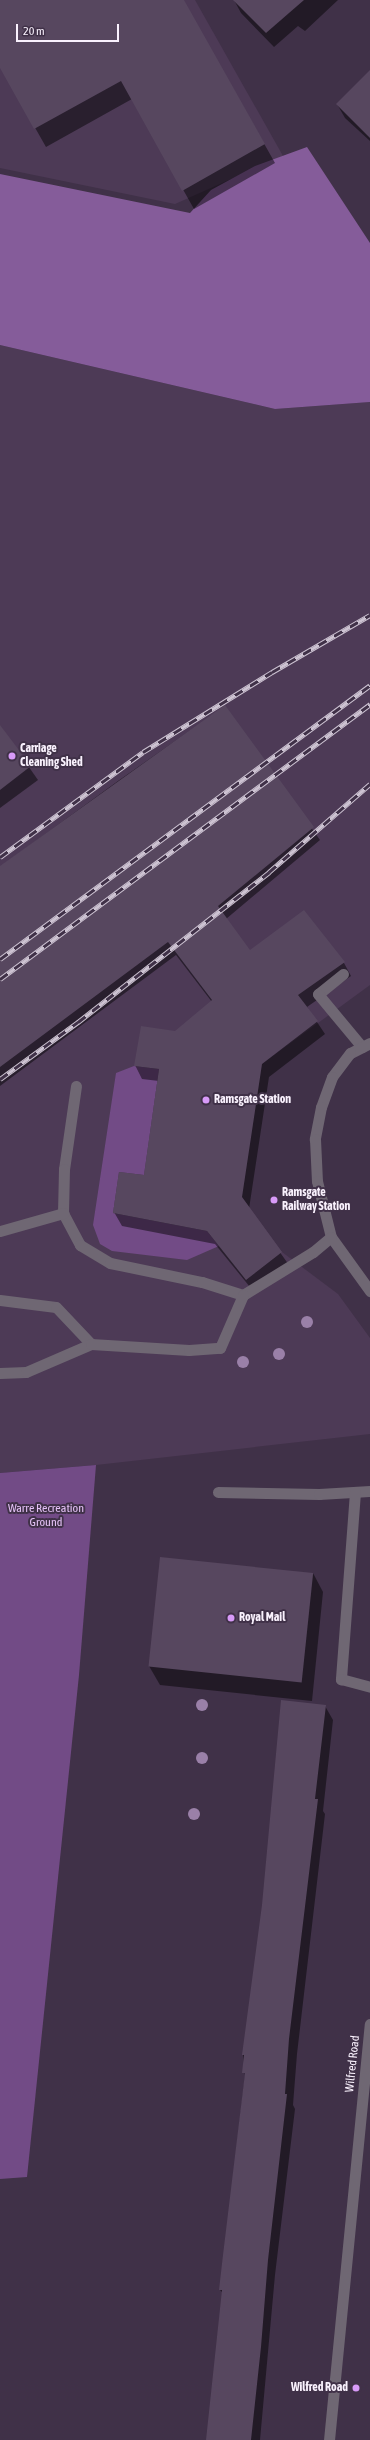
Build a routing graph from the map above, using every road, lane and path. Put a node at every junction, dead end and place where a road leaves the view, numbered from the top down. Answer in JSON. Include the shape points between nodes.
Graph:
{"nodes":[{"id":1,"x":343,"y":974,"type":"dead end"},
{"id":2,"x":366,"y":1045,"type":"edge"},
{"id":3,"x":76,"y":1086,"type":"dead end"},
{"id":4,"x":63,"y":1213,"type":"junction"},
{"id":5,"x":0,"y":1231,"type":"edge"},
{"id":6,"x":331,"y":1237,"type":"junction"},
{"id":7,"x":370,"y":1291,"type":"edge"},
{"id":8,"x":243,"y":1295,"type":"junction"},
{"id":9,"x":0,"y":1300,"type":"edge"},
{"id":10,"x":91,"y":1344,"type":"junction"},
{"id":11,"x":0,"y":1373,"type":"edge"},
{"id":12,"x":370,"y":1491,"type":"edge"},
{"id":13,"x":218,"y":1492,"type":"dead end"},
{"id":14,"x":355,"y":1492,"type":"junction"},
{"id":15,"x":370,"y":1687,"type":"edge"},
{"id":16,"x":370,"y":2024,"type":"edge"},
{"id":17,"x":329,"y":2440,"type":"edge"}],
"edges":[{"from":1,"to":2,"type":"street","via":[[318,994]]},
{"from":2,"to":6,"type":"street","via":[[350,1053],[332,1077],[315,1139],[317,1181]]},
{"from":3,"to":4,"type":"street","via":[[64,1169]]},
{"from":4,"to":5,"type":"street"},
{"from":4,"to":8,"type":"street","via":[[80,1245],[110,1263],[202,1282]]},
{"from":6,"to":7,"type":"street"},
{"from":6,"to":8,"type":"street","via":[[313,1252]]},
{"from":8,"to":10,"type":"street","via":[[220,1348],[189,1350]]},
{"from":9,"to":10,"type":"street","via":[[56,1307]]},
{"from":10,"to":11,"type":"street","via":[[26,1372]]},
{"from":12,"to":14,"type":"street"},
{"from":13,"to":14,"type":"street"},
{"from":14,"to":15,"type":"street","via":[[341,1679]]},
{"from":16,"to":17,"type":"street","name":"Wilfred Road"}]}
